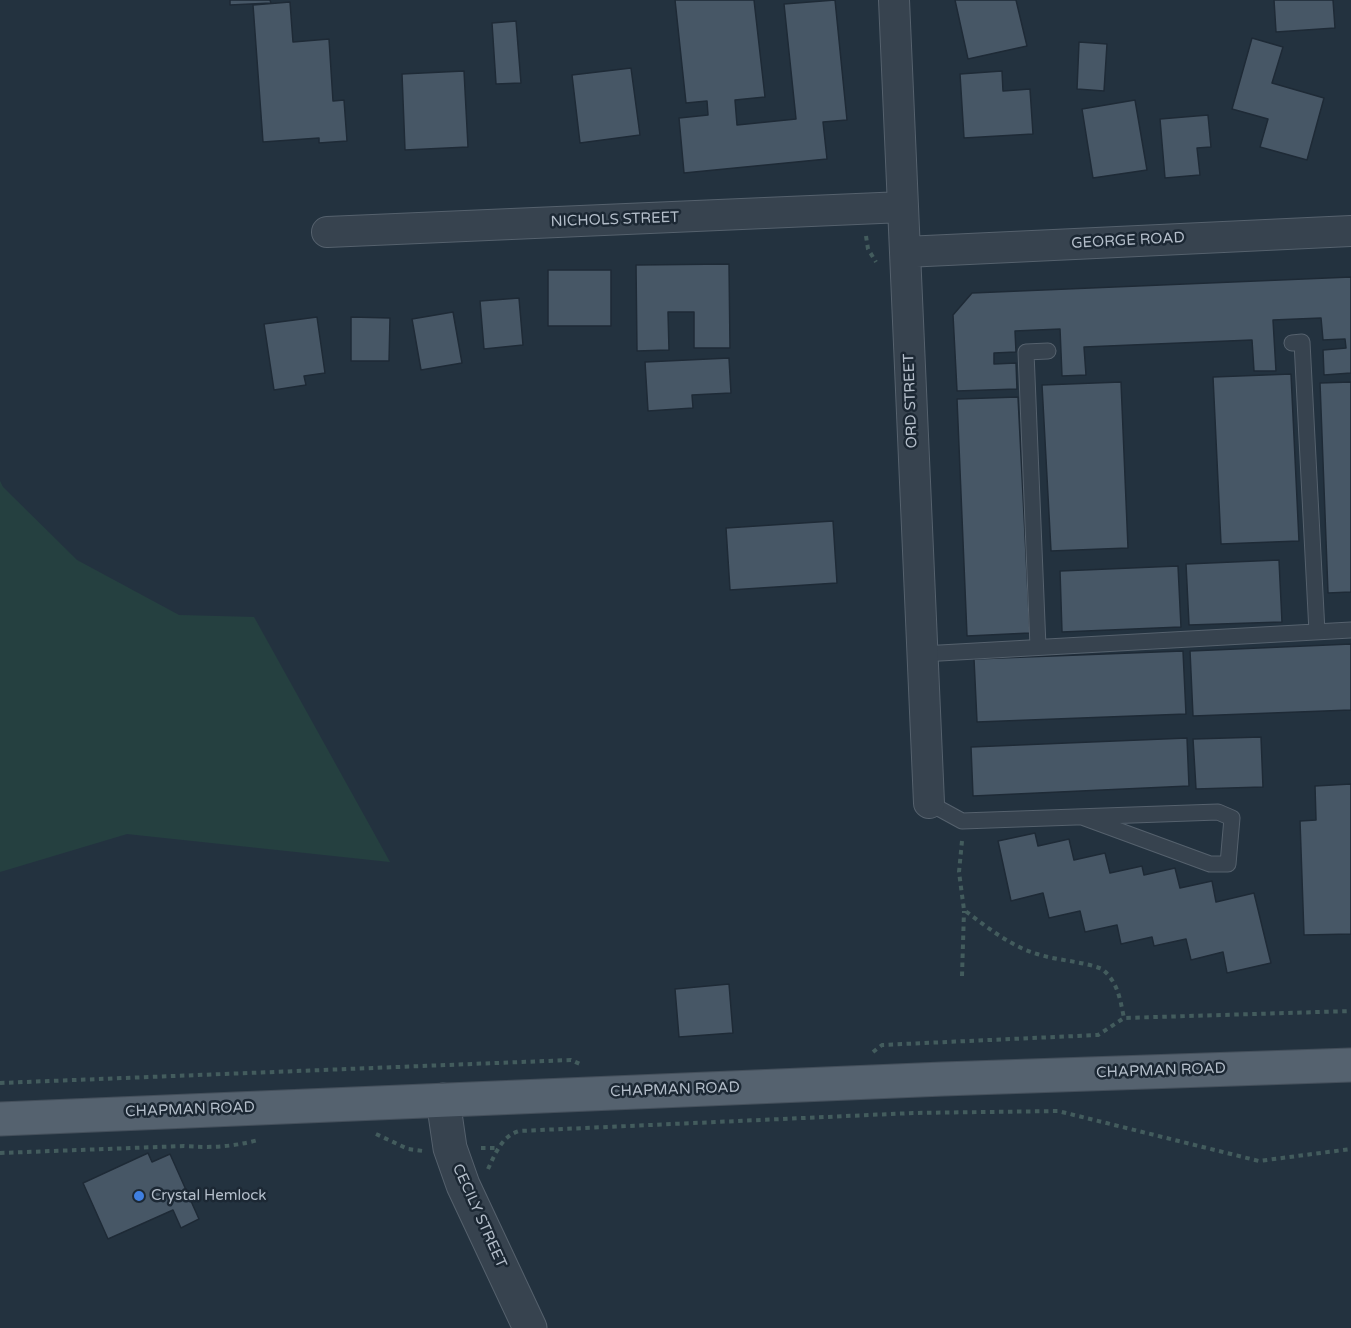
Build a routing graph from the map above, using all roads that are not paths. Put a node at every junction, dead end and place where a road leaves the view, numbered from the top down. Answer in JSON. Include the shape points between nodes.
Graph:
{"nodes":[{"id":1,"x":894,"y":0,"type":"edge"},
{"id":2,"x":903,"y":207,"type":"junction"},
{"id":3,"x":1351,"y":231,"type":"edge"},
{"id":4,"x":327,"y":232,"type":"dead end"},
{"id":5,"x":905,"y":252,"type":"junction"},
{"id":6,"x":1292,"y":343,"type":"dead end"},
{"id":7,"x":1047,"y":351,"type":"dead end"},
{"id":8,"x":1351,"y":630,"type":"edge"},
{"id":9,"x":1317,"y":632,"type":"junction"},
{"id":10,"x":1038,"y":647,"type":"junction"},
{"id":11,"x":922,"y":654,"type":"junction"},
{"id":12,"x":929,"y":803,"type":"joint"},
{"id":13,"x":1082,"y":817,"type":"junction"},
{"id":14,"x":1351,"y":1065,"type":"edge"},
{"id":15,"x":442,"y":1100,"type":"junction"},
{"id":16,"x":0,"y":1119,"type":"edge"},
{"id":17,"x":530,"y":1328,"type":"edge"}],
"edges":[{"from":1,"to":2,"type":"street","name":"ORD STREET"},
{"from":2,"to":4,"type":"street","name":"NICHOLS STREET"},
{"from":2,"to":5,"type":"street","name":"ORD STREET"},
{"from":3,"to":5,"type":"street","name":"GEORGE ROAD"},
{"from":5,"to":11,"type":"street","name":"ORD STREET"},
{"from":6,"to":9,"type":"lane","via":[[1302,342]]},
{"from":7,"to":10,"type":"lane","via":[[1026,352]]},
{"from":8,"to":9,"type":"lane"},
{"from":9,"to":10,"type":"lane"},
{"from":10,"to":11,"type":"lane"},
{"from":11,"to":12,"type":"street","name":"ORD STREET"},
{"from":12,"to":13,"type":"lane","via":[[962,821]]},
{"from":13,"to":13,"type":"lane","via":[[1218,812],[1232,818],[1228,864],[1210,864]]},
{"from":14,"to":15,"type":"main road","name":"CHAPMAN ROAD"},
{"from":15,"to":16,"type":"main road","name":"CHAPMAN ROAD"},
{"from":15,"to":17,"type":"street","name":"CECILY STREET","via":[[450,1148],[463,1185]]}]}
